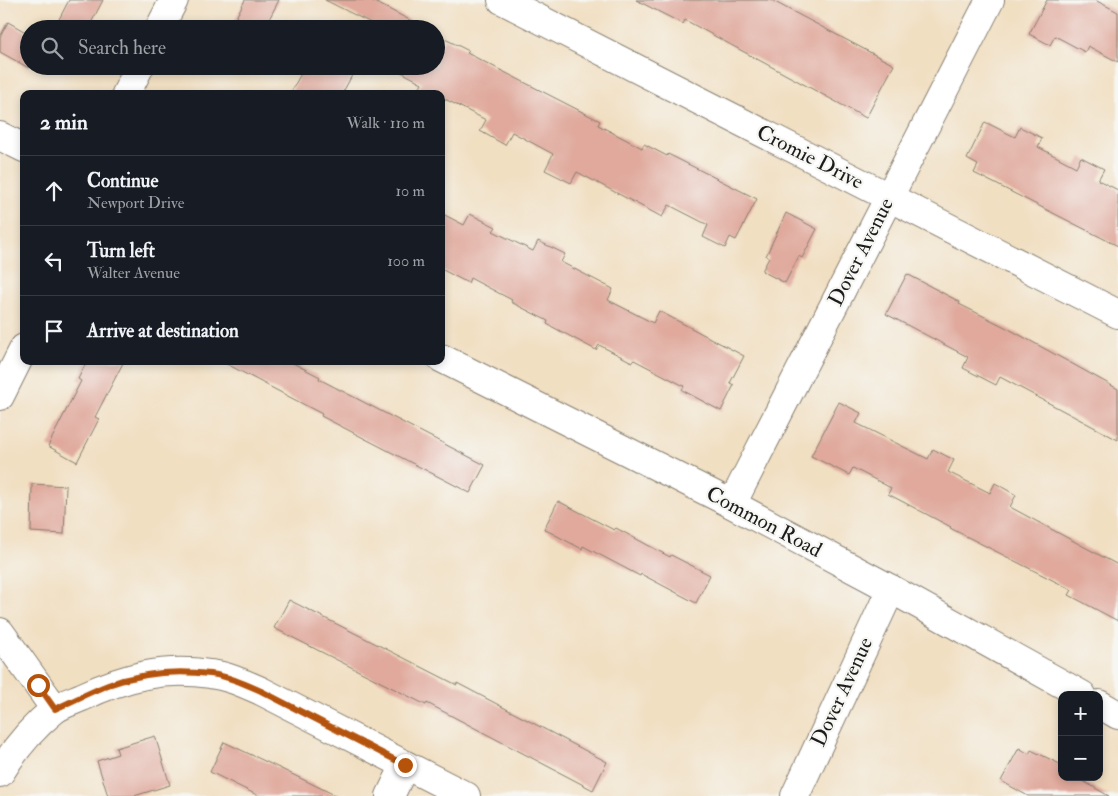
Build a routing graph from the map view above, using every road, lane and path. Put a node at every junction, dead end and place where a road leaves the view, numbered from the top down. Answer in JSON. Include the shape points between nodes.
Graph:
{"nodes":[{"id":1,"x":174,"y":0,"type":"edge"},
{"id":2,"x":502,"y":0,"type":"edge"},
{"id":3,"x":990,"y":0,"type":"edge"},
{"id":4,"x":164,"y":20,"type":"edge"},
{"id":5,"x":136,"y":75,"type":"edge"},
{"id":6,"x":128,"y":90,"type":"edge"},
{"id":7,"x":0,"y":136,"type":"edge"},
{"id":8,"x":20,"y":146,"type":"edge"},
{"id":9,"x":889,"y":197,"type":"junction"},
{"id":10,"x":1118,"y":314,"type":"edge"},
{"id":11,"x":20,"y":356,"type":"edge"},
{"id":12,"x":445,"y":360,"type":"edge"},
{"id":13,"x":0,"y":396,"type":"edge"},
{"id":14,"x":732,"y":504,"type":"junction"},
{"id":15,"x":890,"y":589,"type":"junction"},
{"id":16,"x":0,"y":632,"type":"edge"},
{"id":17,"x":1075,"y":691,"type":"edge"},
{"id":18,"x":1103,"y":706,"type":"edge"},
{"id":19,"x":55,"y":709,"type":"junction"},
{"id":20,"x":1118,"y":715,"type":"edge"},
{"id":21,"x":405,"y":765,"type":"junction"},
{"id":22,"x":0,"y":773,"type":"edge"},
{"id":23,"x":390,"y":796,"type":"edge"},
{"id":24,"x":466,"y":796,"type":"edge"},
{"id":25,"x":795,"y":796,"type":"edge"}],
"edges":[{"from":1,"to":4,"type":"street"},
{"from":2,"to":9,"type":"street","name":"Cromie Drive"},
{"from":3,"to":9,"type":"street","name":"Dover Avenue"},
{"from":5,"to":6,"type":"street"},
{"from":7,"to":8,"type":"street"},
{"from":9,"to":10,"type":"street","name":"Cromie Drive"},
{"from":9,"to":14,"type":"street","name":"Dover Avenue"},
{"from":11,"to":13,"type":"street"},
{"from":12,"to":14,"type":"street","name":"Common Road"},
{"from":14,"to":15,"type":"street","name":"Common Road"},
{"from":15,"to":17,"type":"street","name":"Common Road"},
{"from":15,"to":25,"type":"street","name":"Dover Avenue"},
{"from":16,"to":19,"type":"street"},
{"from":18,"to":20,"type":"street"},
{"from":19,"to":21,"type":"street","via":[[107,685],[136,676],[211,674],[261,691]]},
{"from":19,"to":22,"type":"street","via":[[25,738]]},
{"from":21,"to":23,"type":"street"},
{"from":21,"to":24,"type":"street"}]}
